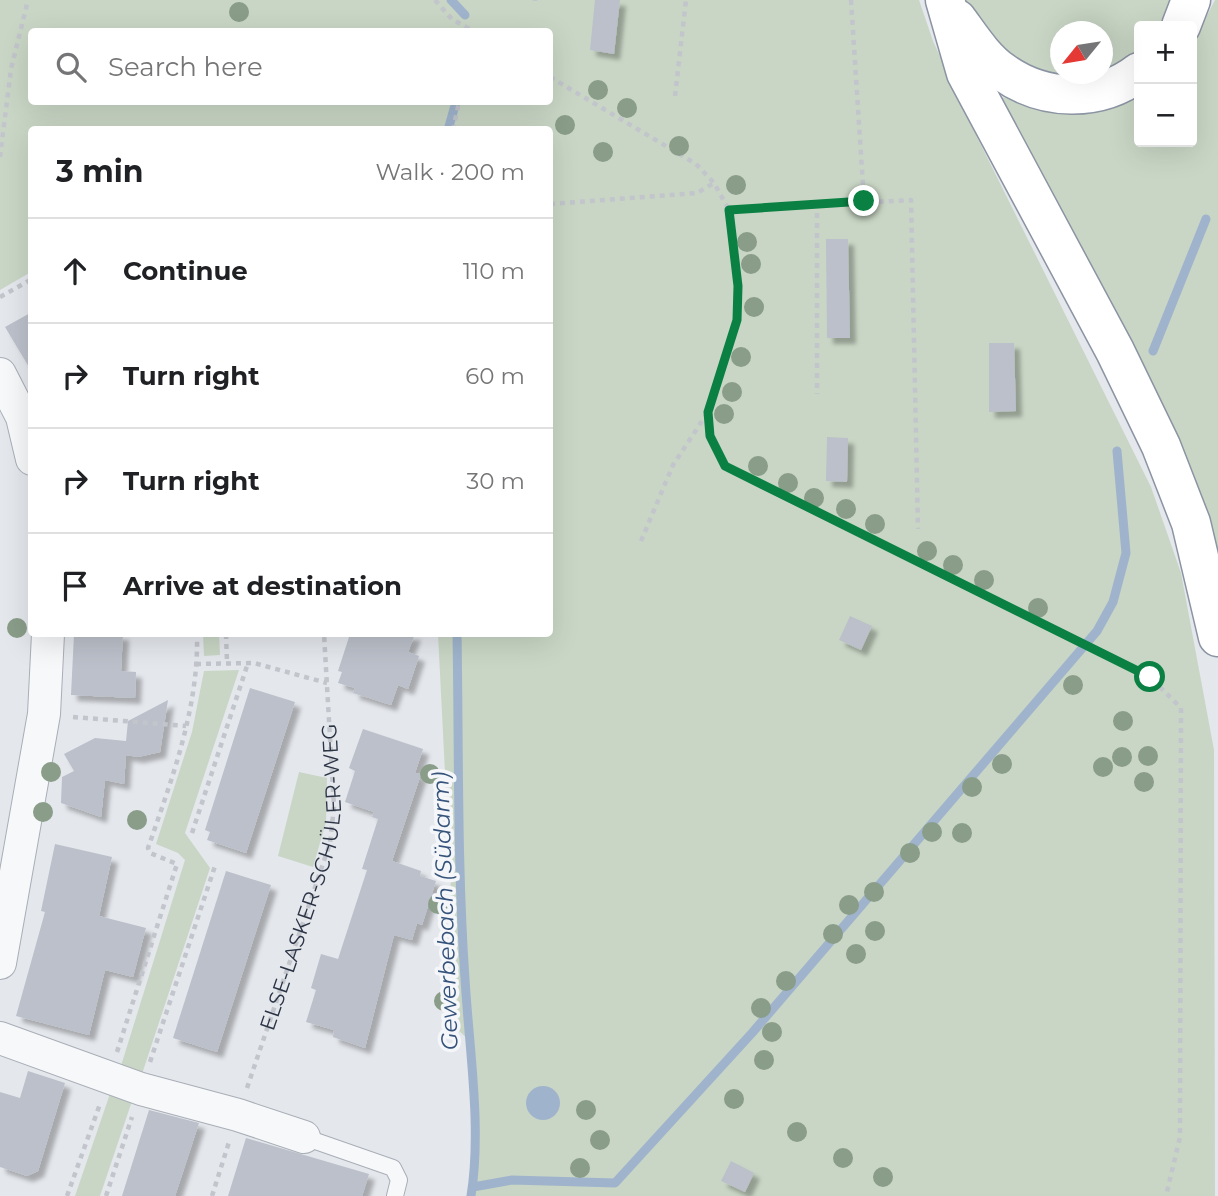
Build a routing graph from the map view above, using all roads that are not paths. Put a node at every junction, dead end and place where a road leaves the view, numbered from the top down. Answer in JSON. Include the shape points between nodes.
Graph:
{"nodes":[{"id":1,"x":1191,"y":0,"type":"edge"},
{"id":2,"x":945,"y":2,"type":"edge"},
{"id":3,"x":1183,"y":21,"type":"edge"},
{"id":4,"x":1134,"y":75,"type":"edge"},
{"id":5,"x":0,"y":374,"type":"edge"},
{"id":6,"x":28,"y":442,"type":"edge"},
{"id":7,"x":1218,"y":636,"type":"edge"},
{"id":8,"x":48,"y":637,"type":"edge"},
{"id":9,"x":0,"y":963,"type":"edge"},
{"id":10,"x":0,"y":1038,"type":"edge"},
{"id":11,"x":304,"y":1137,"type":"joint"},
{"id":12,"x":395,"y":1196,"type":"edge"}],
"edges":[{"from":1,"to":3,"type":"highway"},
{"from":2,"to":4,"type":"highway","via":[[1002,72],[1038,89],[1089,94],[1110,89]]},
{"from":2,"to":7,"type":"highway","via":[[966,73],[1161,446],[1192,523]]},
{"from":5,"to":6,"type":"street","via":[[22,417]]},
{"from":8,"to":9,"type":"street","via":[[44,714]]},
{"from":10,"to":11,"type":"street","via":[[141,1090]]},
{"from":11,"to":12,"type":"lane","via":[[393,1168],[399,1180]]}]}
